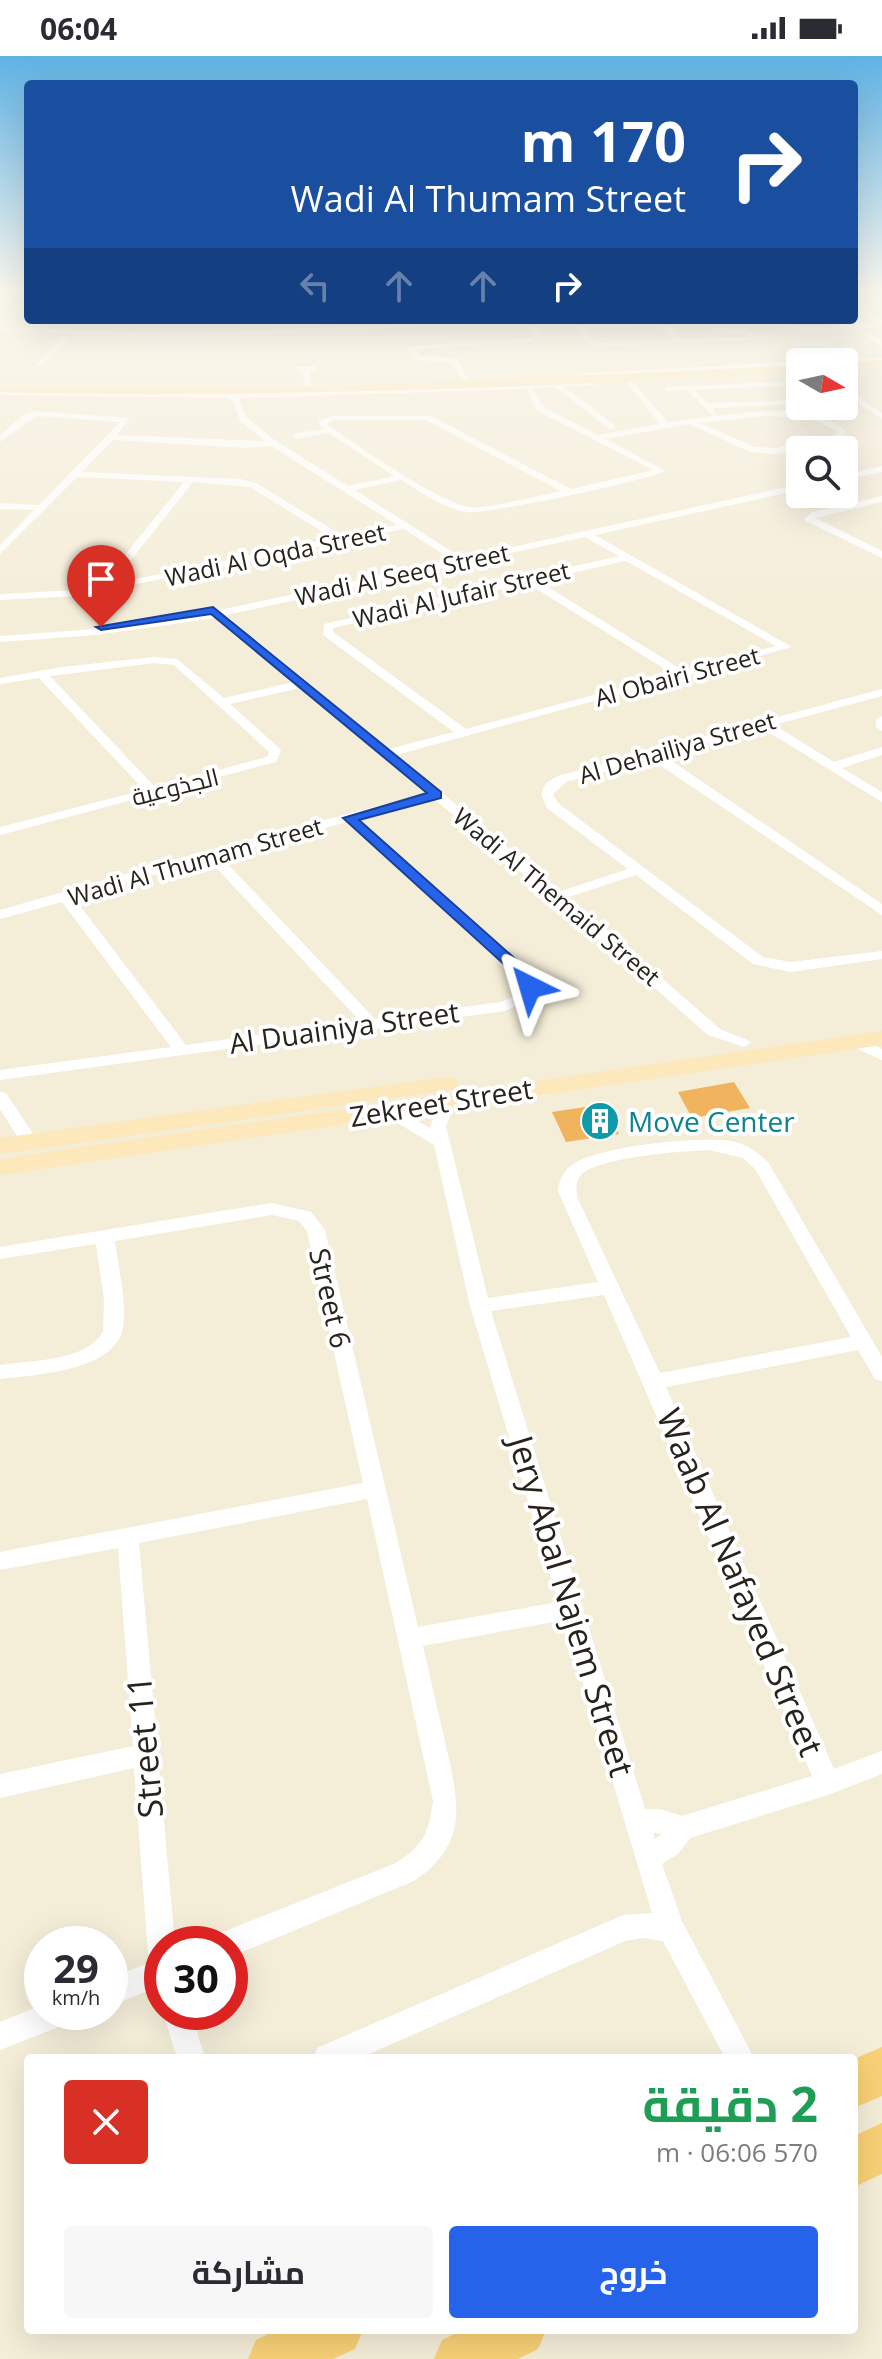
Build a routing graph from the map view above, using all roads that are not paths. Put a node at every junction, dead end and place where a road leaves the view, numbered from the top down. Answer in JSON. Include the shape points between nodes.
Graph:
{"nodes":[{"id":1,"x":234,"y":400,"type":"edge"},
{"id":2,"x":535,"y":400,"type":"edge"},
{"id":3,"x":578,"y":400,"type":"edge"},
{"id":4,"x":644,"y":400,"type":"edge"},
{"id":5,"x":701,"y":400,"type":"edge"},
{"id":6,"x":786,"y":403,"type":"edge"},
{"id":7,"x":858,"y":404,"type":"edge"},
{"id":8,"x":706,"y":406,"type":"junction"},
{"id":9,"x":882,"y":417,"type":"edge"},
{"id":10,"x":719,"y":419,"type":"junction"},
{"id":11,"x":690,"y":421,"type":"junction"},
{"id":12,"x":665,"y":424,"type":"junction"},
{"id":13,"x":577,"y":427,"type":"junction"},
{"id":14,"x":330,"y":430,"type":"junction"},
{"id":15,"x":296,"y":436,"type":"dead end"},
{"id":16,"x":112,"y":437,"type":"junction"},
{"id":17,"x":598,"y":438,"type":"junction"},
{"id":18,"x":0,"y":439,"type":"edge"},
{"id":19,"x":273,"y":443,"type":"junction"},
{"id":20,"x":882,"y":467,"type":"edge"},
{"id":21,"x":858,"y":473,"type":"edge"},
{"id":22,"x":75,"y":474,"type":"junction"},
{"id":23,"x":404,"y":477,"type":"junction"},
{"id":24,"x":190,"y":480,"type":"junction"},
{"id":25,"x":786,"y":488,"type":"edge"},
{"id":26,"x":349,"y":489,"type":"junction"},
{"id":27,"x":570,"y":492,"type":"junction"},
{"id":28,"x":882,"y":499,"type":"edge"},
{"id":29,"x":858,"y":504,"type":"edge"},
{"id":30,"x":0,"y":506,"type":"edge"},
{"id":31,"x":42,"y":508,"type":"junction"},
{"id":32,"x":842,"y":508,"type":"edge"},
{"id":33,"x":406,"y":526,"type":"junction"},
{"id":34,"x":584,"y":532,"type":"junction"},
{"id":35,"x":342,"y":540,"type":"junction"},
{"id":36,"x":0,"y":551,"type":"edge"},
{"id":37,"x":882,"y":555,"type":"edge"},
{"id":38,"x":625,"y":558,"type":"junction"},
{"id":39,"x":458,"y":560,"type":"junction"},
{"id":40,"x":120,"y":570,"type":"junction"},
{"id":41,"x":527,"y":579,"type":"junction"},
{"id":42,"x":135,"y":583,"type":"junction"},
{"id":43,"x":118,"y":586,"type":"junction"},
{"id":44,"x":0,"y":597,"type":"edge"},
{"id":45,"x":215,"y":612,"type":"junction"},
{"id":46,"x":0,"y":637,"type":"edge"},
{"id":47,"x":41,"y":673,"type":"junction"},
{"id":48,"x":683,"y":675,"type":"junction"},
{"id":49,"x":0,"y":681,"type":"edge"},
{"id":50,"x":302,"y":684,"type":"junction"},
{"id":51,"x":882,"y":692,"type":"edge"},
{"id":52,"x":224,"y":702,"type":"junction"},
{"id":53,"x":882,"y":720,"type":"edge"},
{"id":54,"x":762,"y":723,"type":"junction"},
{"id":55,"x":882,"y":727,"type":"edge"},
{"id":56,"x":462,"y":732,"type":"junction"},
{"id":57,"x":882,"y":751,"type":"edge"},
{"id":58,"x":386,"y":754,"type":"junction"},
{"id":59,"x":653,"y":754,"type":"junction"},
{"id":60,"x":832,"y":767,"type":"junction"},
{"id":61,"x":153,"y":792,"type":"junction"},
{"id":62,"x":436,"y":795,"type":"junction"},
{"id":63,"x":882,"y":798,"type":"edge"},
{"id":64,"x":0,"y":815,"type":"edge"},
{"id":65,"x":350,"y":818,"type":"junction"},
{"id":66,"x":5,"y":830,"type":"edge"},
{"id":67,"x":211,"y":854,"type":"junction"},
{"id":68,"x":636,"y":871,"type":"junction"},
{"id":69,"x":559,"y":896,"type":"junction"},
{"id":70,"x":66,"y":897,"type":"junction"},
{"id":71,"x":882,"y":911,"type":"edge"},
{"id":72,"x":0,"y":915,"type":"edge"},
{"id":73,"x":882,"y":955,"type":"edge"},
{"id":74,"x":882,"y":1020,"type":"edge"},
{"id":75,"x":371,"y":1024,"type":"junction"},
{"id":76,"x":882,"y":1038,"type":"edge"},
{"id":77,"x":713,"y":1040,"type":"junction"},
{"id":78,"x":855,"y":1042,"type":"junction"},
{"id":79,"x":181,"y":1049,"type":"junction"},
{"id":80,"x":882,"y":1055,"type":"edge"},
{"id":81,"x":0,"y":1075,"type":"edge"},
{"id":82,"x":0,"y":1097,"type":"edge"},
{"id":83,"x":458,"y":1099,"type":"junction"},
{"id":84,"x":386,"y":1111,"type":"junction"},
{"id":85,"x":16,"y":1122,"type":"junction"},
{"id":86,"x":440,"y":1141,"type":"junction"},
{"id":87,"x":30,"y":1143,"type":"junction"},
{"id":88,"x":1,"y":1153,"type":"edge"},
{"id":89,"x":105,"y":1238,"type":"junction"},
{"id":90,"x":0,"y":1253,"type":"edge"},
{"id":91,"x":610,"y":1287,"type":"junction"},
{"id":92,"x":480,"y":1306,"type":"junction"},
{"id":93,"x":863,"y":1342,"type":"junction"},
{"id":94,"x":0,"y":1372,"type":"edge"},
{"id":95,"x":882,"y":1374,"type":"edge"},
{"id":96,"x":654,"y":1382,"type":"junction"},
{"id":97,"x":376,"y":1489,"type":"junction"},
{"id":98,"x":128,"y":1539,"type":"junction"},
{"id":99,"x":0,"y":1561,"type":"edge"},
{"id":100,"x":573,"y":1609,"type":"junction"},
{"id":101,"x":408,"y":1639,"type":"junction"},
{"id":102,"x":144,"y":1755,"type":"junction"},
{"id":103,"x":882,"y":1762,"type":"edge"},
{"id":104,"x":828,"y":1783,"type":"junction"},
{"id":105,"x":0,"y":1786,"type":"edge"},
{"id":106,"x":637,"y":1821,"type":"junction"},
{"id":107,"x":682,"y":1828,"type":"junction"},
{"id":108,"x":649,"y":1857,"type":"junction"},
{"id":109,"x":159,"y":1926,"type":"edge"},
{"id":110,"x":671,"y":1928,"type":"junction"},
{"id":111,"x":248,"y":1936,"type":"edge"},
{"id":112,"x":24,"y":2027,"type":"edge"},
{"id":113,"x":182,"y":2030,"type":"edge"},
{"id":114,"x":0,"y":2036,"type":"edge"},
{"id":115,"x":190,"y":2054,"type":"edge"},
{"id":116,"x":336,"y":2054,"type":"edge"},
{"id":117,"x":738,"y":2054,"type":"edge"},
{"id":118,"x":882,"y":2071,"type":"edge"},
{"id":119,"x":858,"y":2082,"type":"edge"},
{"id":120,"x":882,"y":2148,"type":"edge"},
{"id":121,"x":858,"y":2160,"type":"edge"},
{"id":122,"x":328,"y":2334,"type":"edge"},
{"id":123,"x":511,"y":2334,"type":"edge"},
{"id":124,"x":275,"y":2359,"type":"edge"},
{"id":125,"x":461,"y":2359,"type":"edge"}],
"edges":[{"from":1,"to":19,"type":"street","via":[[243,419]]},
{"from":2,"to":13,"type":"street","via":[[539,408]]},
{"from":3,"to":13,"type":"street","via":[[609,424]]},
{"from":4,"to":12,"type":"street"},
{"from":5,"to":8,"type":"street"},
{"from":6,"to":8,"type":"street"},
{"from":7,"to":9,"type":"street"},
{"from":8,"to":10,"type":"street"},
{"from":10,"to":11,"type":"street"},
{"from":10,"to":11,"type":"street","via":[[811,415],[843,432],[835,439],[768,452]]},
{"from":11,"to":12,"type":"street"},
{"from":12,"to":17,"type":"street"},
{"from":13,"to":17,"type":"street"},
{"from":14,"to":15,"type":"street"},
{"from":14,"to":23,"type":"street"},
{"from":14,"to":27,"type":"street","via":[[321,423],[333,418],[428,418]]},
{"from":16,"to":18,"type":"street","via":[[127,420],[35,413]]},
{"from":16,"to":19,"type":"street"},
{"from":16,"to":22,"type":"street"},
{"from":17,"to":27,"type":"street","via":[[661,471]]},
{"from":19,"to":26,"type":"street"},
{"from":20,"to":21,"type":"street"},
{"from":22,"to":24,"type":"street"},
{"from":22,"to":31,"type":"street"},
{"from":23,"to":26,"type":"street"},
{"from":23,"to":27,"type":"street","via":[[470,510]]},
{"from":24,"to":35,"type":"street","via":[[253,485]]},
{"from":24,"to":40,"type":"street"},
{"from":25,"to":34,"type":"street","name":"Wadi Al Seeq Street"},
{"from":26,"to":33,"type":"street"},
{"from":28,"to":29,"type":"street"},
{"from":30,"to":31,"type":"street"},
{"from":31,"to":36,"type":"street"},
{"from":32,"to":37,"type":"street","via":[[809,519]]},
{"from":33,"to":35,"type":"street","name":"Wadi Al Oqda Street"},
{"from":33,"to":39,"type":"street"},
{"from":34,"to":38,"type":"street","name":"Al Obairi Street"},
{"from":34,"to":39,"type":"street","name":"Wadi Al Seeq Street"},
{"from":35,"to":42,"type":"street","name":"Wadi Al Oqda Street"},
{"from":38,"to":41,"type":"street","name":"Wadi Al Jufair Street"},
{"from":38,"to":48,"type":"street","name":"Al Obairi Street","via":[[786,647]]},
{"from":39,"to":45,"type":"street","name":"Wadi Al Seeq Street"},
{"from":40,"to":42,"type":"street"},
{"from":40,"to":43,"type":"street","via":[[114,578]]},
{"from":41,"to":48,"type":"street"},
{"from":41,"to":56,"type":"street","name":"Wadi Al Jufair Street","via":[[342,621],[327,629]]},
{"from":42,"to":43,"type":"street","name":"Wadi Al Oqda Street"},
{"from":43,"to":44,"type":"street","name":"Wadi Al Oqda Street"},
{"from":45,"to":46,"type":"street","name":"Wadi Al Seeq Street","via":[[96,632]]},
{"from":45,"to":50,"type":"street","name":"Wadi Al Themaid Street"},
{"from":47,"to":49,"type":"street","name":"الجذوعية"},
{"from":47,"to":52,"type":"street","name":"الجذوعية","via":[[170,661],[182,665]]},
{"from":47,"to":61,"type":"street"},
{"from":48,"to":56,"type":"street","name":"Al Obairi Street"},
{"from":50,"to":52,"type":"street"},
{"from":50,"to":58,"type":"street","name":"Wadi Al Themaid Street"},
{"from":51,"to":54,"type":"street","name":"Al Dehailiya Street"},
{"from":52,"to":61,"type":"street","name":"الجذوعية","via":[[274,747],[275,755]]},
{"from":53,"to":55,"type":"street"},
{"from":54,"to":59,"type":"street","name":"Al Dehailiya Street"},
{"from":54,"to":60,"type":"street"},
{"from":56,"to":58,"type":"street","name":"Al Obairi Street"},
{"from":57,"to":60,"type":"street"},
{"from":58,"to":62,"type":"street","name":"Wadi Al Themaid Street"},
{"from":59,"to":68,"type":"street","name":"Al Dehailiya Street","via":[[562,779],[547,794],[552,805]]},
{"from":59,"to":71,"type":"street"},
{"from":60,"to":63,"type":"street"},
{"from":61,"to":66,"type":"street","name":"الجذوعية"},
{"from":62,"to":65,"type":"street","name":"Wadi Al Thumam Street"},
{"from":62,"to":69,"type":"street","name":"Wadi Al Themaid Street"},
{"from":64,"to":66,"type":"street"},
{"from":65,"to":67,"type":"street","name":"Wadi Al Thumam Street"},
{"from":65,"to":75,"type":"street","name":"Al Duainiya Street","via":[[525,975],[530,987],[505,1006]]},
{"from":67,"to":70,"type":"street","name":"Wadi Al Thumam Street"},
{"from":67,"to":75,"type":"street"},
{"from":68,"to":69,"type":"street"},
{"from":68,"to":73,"type":"street","name":"Al Dehailiya Street","via":[[758,961],[791,967]]},
{"from":69,"to":77,"type":"street","name":"Wadi Al Themaid Street"},
{"from":70,"to":72,"type":"street","name":"Wadi Al Thumam Street"},
{"from":70,"to":79,"type":"street"},
{"from":74,"to":77,"type":"main road","name":"Zekreet Street","via":[[744,1042]]},
{"from":75,"to":79,"type":"street","name":"Al Duainiya Street"},
{"from":76,"to":78,"type":"main road","name":"Zekreet Street"},
{"from":77,"to":87,"type":"main road","name":"Zekreet Street"},
{"from":78,"to":80,"type":"street"},
{"from":78,"to":83,"type":"main road","name":"Zekreet Street"},
{"from":79,"to":81,"type":"street","name":"Al Duainiya Street"},
{"from":82,"to":85,"type":"street"},
{"from":83,"to":84,"type":"main road","name":"Zekreet Street"},
{"from":83,"to":86,"type":"street","name":"Jery Abal Najem Street","via":[[440,1117]]},
{"from":84,"to":86,"type":"street"},
{"from":84,"to":88,"type":"main road","name":"Zekreet Street"},
{"from":85,"to":87,"type":"street"},
{"from":85,"to":88,"type":"street"},
{"from":86,"to":92,"type":"street","name":"Jery Abal Najem Street"},
{"from":87,"to":88,"type":"main road","name":"Zekreet Street"},
{"from":89,"to":90,"type":"street","name":"Street 6"},
{"from":89,"to":94,"type":"street","via":[[114,1330],[107,1345],[92,1356]]},
{"from":89,"to":97,"type":"street","name":"Street 6","via":[[272,1209],[295,1212],[312,1223]]},
{"from":91,"to":92,"type":"street"},
{"from":91,"to":93,"type":"street","name":"Waab Al Nafayed Street","via":[[566,1191],[570,1175],[596,1160],[727,1144],[758,1160]]},
{"from":91,"to":96,"type":"street","name":"Waab Al Nafayed Street"},
{"from":92,"to":100,"type":"street","name":"Jery Abal Najem Street"},
{"from":93,"to":95,"type":"street","name":"Waab Al Nafayed Street"},
{"from":93,"to":96,"type":"street","name":"Waab Al Nafayed Street"},
{"from":96,"to":104,"type":"street","name":"Waab Al Nafayed Street"},
{"from":97,"to":98,"type":"street"},
{"from":97,"to":101,"type":"street","name":"Street 6"},
{"from":98,"to":99,"type":"street"},
{"from":98,"to":102,"type":"street","name":"Street 11"},
{"from":100,"to":101,"type":"street"},
{"from":100,"to":106,"type":"street","name":"Jery Abal Najem Street"},
{"from":101,"to":111,"type":"street","name":"Street 6","via":[[446,1801],[446,1818],[432,1850],[405,1872]]},
{"from":102,"to":105,"type":"street"},
{"from":102,"to":109,"type":"street","name":"Street 11"},
{"from":103,"to":104,"type":"street"},
{"from":104,"to":107,"type":"street"},
{"from":106,"to":107,"type":"street"},
{"from":106,"to":108,"type":"street","name":"Jery Abal Najem Street"},
{"from":107,"to":108,"type":"street","via":[[669,1845]]},
{"from":108,"to":110,"type":"street","name":"Jery Abal Najem Street"},
{"from":110,"to":116,"type":"street","via":[[624,1928]]},
{"from":110,"to":117,"type":"street","name":"Jery Abal Najem Street"},
{"from":112,"to":114,"type":"street"},
{"from":113,"to":115,"type":"street"},
{"from":118,"to":119,"type":"main road"},
{"from":120,"to":121,"type":"main road"},
{"from":122,"to":124,"type":"main road"},
{"from":123,"to":125,"type":"main road"}]}
